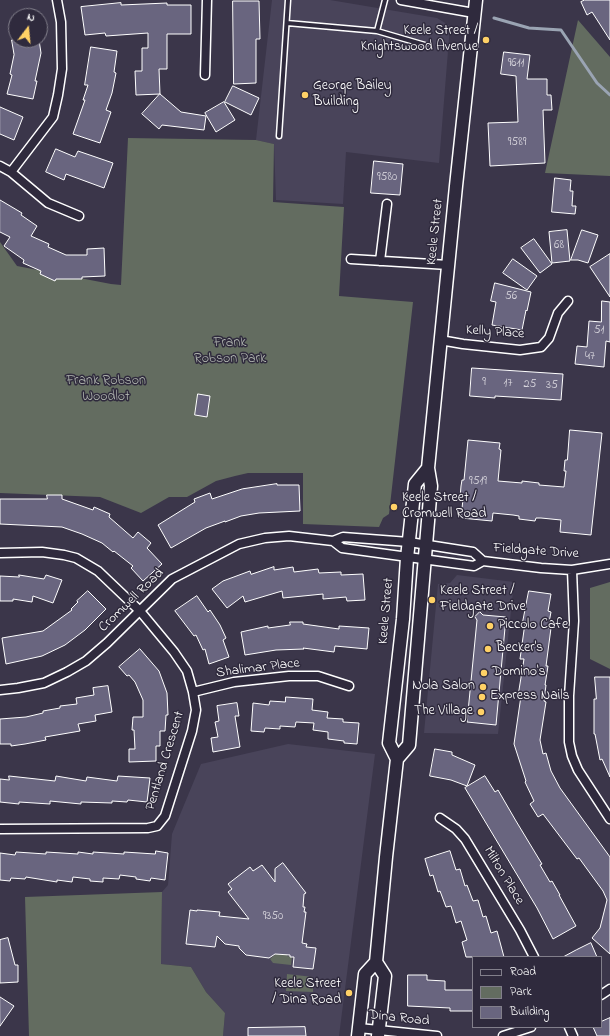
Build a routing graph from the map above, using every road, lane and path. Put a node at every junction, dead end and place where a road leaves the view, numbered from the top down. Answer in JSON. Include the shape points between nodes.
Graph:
{"nodes":[{"id":1,"x":57,"y":0,"type":"edge"},
{"id":2,"x":207,"y":0,"type":"edge"},
{"id":3,"x":288,"y":0,"type":"edge"},
{"id":4,"x":385,"y":0,"type":"edge"},
{"id":5,"x":401,"y":0,"type":"edge"},
{"id":6,"x":476,"y":0,"type":"edge"},
{"id":7,"x":474,"y":13,"type":"junction"},
{"id":8,"x":287,"y":23,"type":"junction"},
{"id":9,"x":377,"y":31,"type":"junction"},
{"id":10,"x":425,"y":45,"type":"dead end"},
{"id":11,"x":205,"y":75,"type":"dead end"},
{"id":12,"x":279,"y":136,"type":"dead end"},
{"id":13,"x":0,"y":166,"type":"edge"},
{"id":14,"x":11,"y":172,"type":"junction"},
{"id":15,"x":387,"y":204,"type":"dead end"},
{"id":16,"x":79,"y":216,"type":"dead end"},
{"id":17,"x":351,"y":259,"type":"dead end"},
{"id":18,"x":380,"y":262,"type":"junction"},
{"id":19,"x":448,"y":265,"type":"junction"},
{"id":20,"x":568,"y":301,"type":"dead end"},
{"id":21,"x":440,"y":340,"type":"junction"},
{"id":22,"x":428,"y":468,"type":"junction"},
{"id":23,"x":333,"y":541,"type":"junction"},
{"id":24,"x":409,"y":542,"type":"junction"},
{"id":25,"x":427,"y":544,"type":"junction"},
{"id":26,"x":0,"y":553,"type":"edge"},
{"id":27,"x":407,"y":558,"type":"junction"},
{"id":28,"x":425,"y":560,"type":"junction"},
{"id":29,"x":483,"y":561,"type":"junction"},
{"id":30,"x":610,"y":564,"type":"edge"},
{"id":31,"x":572,"y":570,"type":"junction"},
{"id":32,"x":140,"y":611,"type":"junction"},
{"id":33,"x":349,"y":686,"type":"dead end"},
{"id":34,"x":0,"y":690,"type":"edge"},
{"id":35,"x":193,"y":692,"type":"junction"},
{"id":36,"x":398,"y":759,"type":"junction"},
{"id":37,"x":440,"y":818,"type":"dead end"},
{"id":38,"x":610,"y":819,"type":"edge"},
{"id":39,"x":0,"y":829,"type":"edge"},
{"id":40,"x":533,"y":956,"type":"edge"},
{"id":41,"x":376,"y":962,"type":"junction"},
{"id":42,"x":528,"y":1028,"type":"edge"},
{"id":43,"x":358,"y":1032,"type":"edge"},
{"id":44,"x":379,"y":1034,"type":"edge"},
{"id":45,"x":438,"y":1036,"type":"edge"},
{"id":46,"x":503,"y":1036,"type":"edge"}],
"edges":[{"from":1,"to":14,"type":"street","via":[[61,22],[62,69],[53,117]]},
{"from":2,"to":11,"type":"street"},
{"from":3,"to":8,"type":"lane"},
{"from":4,"to":9,"type":"lane"},
{"from":5,"to":7,"type":"street"},
{"from":6,"to":7,"type":"main road","name":"Keele Street"},
{"from":7,"to":19,"type":"main road","name":"Keele Street"},
{"from":8,"to":9,"type":"lane"},
{"from":8,"to":12,"type":"lane"},
{"from":9,"to":10,"type":"lane"},
{"from":13,"to":14,"type":"street"},
{"from":14,"to":16,"type":"street","via":[[48,203]]},
{"from":15,"to":18,"type":"street"},
{"from":17,"to":18,"type":"street"},
{"from":18,"to":19,"type":"street"},
{"from":19,"to":21,"type":"main road","name":"Keele Street"},
{"from":20,"to":21,"type":"street","name":"Kelly Place","via":[[558,313],[549,338],[540,346],[520,350]]},
{"from":21,"to":22,"type":"main road","name":"Keele Street"},
{"from":22,"to":24,"type":"main road","name":"Keele Street","via":[[415,484]]},
{"from":22,"to":25,"type":"main road","name":"Keele Street","via":[[431,486]]},
{"from":23,"to":24,"type":"street","name":"Cromwell Road","via":[[343,537]]},
{"from":23,"to":27,"type":"street","name":"Cromwell Road","via":[[342,548]]},
{"from":23,"to":32,"type":"street","name":"Cromwell Road","via":[[289,536],[239,544],[172,579]]},
{"from":24,"to":25,"type":"street","name":"Fieldgate Drive"},
{"from":24,"to":27,"type":"main road","name":"Keele Street"},
{"from":25,"to":28,"type":"main road","name":"Keele Street"},
{"from":25,"to":29,"type":"street","name":"Fieldgate Drive","via":[[473,552]]},
{"from":26,"to":32,"type":"street","name":"Pentland Crescent","via":[[42,552],[76,558],[98,571]]},
{"from":27,"to":28,"type":"street","name":"Fieldgate Drive"},
{"from":27,"to":36,"type":"main road","name":"Keele Street","via":[[389,743]]},
{"from":28,"to":29,"type":"street","name":"Fieldgate Drive","via":[[474,566]]},
{"from":28,"to":36,"type":"main road","name":"Keele Street","via":[[409,745]]},
{"from":29,"to":31,"type":"street","name":"Fieldgate Drive"},
{"from":30,"to":31,"type":"street","name":"Fieldgate Drive"},
{"from":31,"to":38,"type":"street","via":[[574,621],[568,742],[578,770]]},
{"from":32,"to":34,"type":"street","name":"Cromwell Road","via":[[86,661],[67,672],[44,683]]},
{"from":32,"to":35,"type":"street","name":"Pentland Crescent","via":[[174,652],[186,671]]},
{"from":33,"to":35,"type":"street","name":"Shalimar Place","via":[[318,676],[289,676],[234,682]]},
{"from":35,"to":39,"type":"street","name":"Pentland Crescent","via":[[196,710],[192,731],[165,816],[157,826]]},
{"from":36,"to":41,"type":"main road","name":"Keele Street"},
{"from":37,"to":40,"type":"street","name":"Milton Place","via":[[465,839]]},
{"from":41,"to":43,"type":"main road","via":[[365,974]]},
{"from":41,"to":44,"type":"main road","via":[[385,976]]},
{"from":42,"to":46,"type":"street"},
{"from":43,"to":44,"type":"street","name":"Dina Road"},
{"from":44,"to":45,"type":"street","name":"Dina Road"}]}
